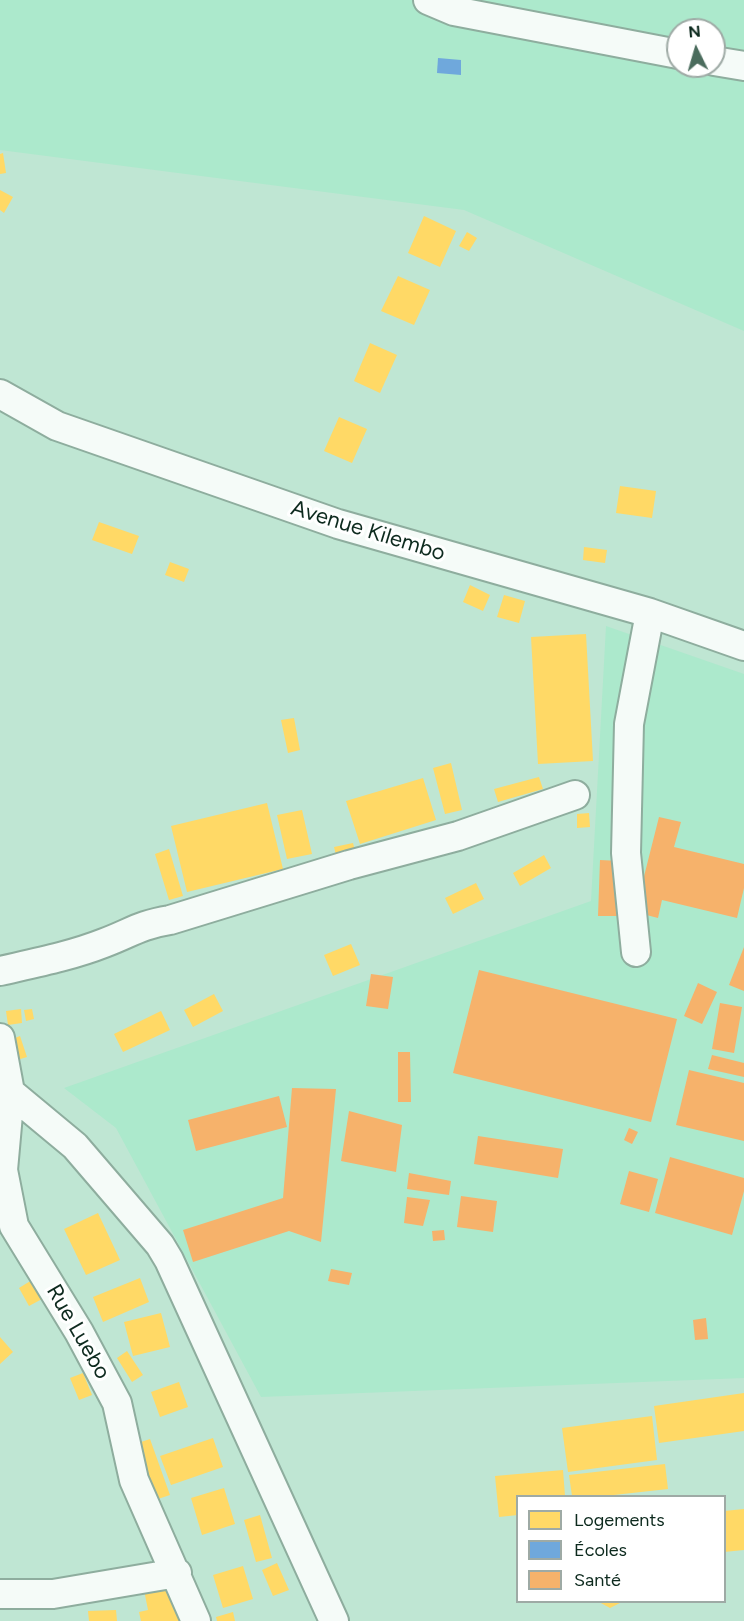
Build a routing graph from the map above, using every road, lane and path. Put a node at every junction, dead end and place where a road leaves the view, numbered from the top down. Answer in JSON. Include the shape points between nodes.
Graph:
{"nodes":[{"id":1,"x":428,"y":0,"type":"edge"},
{"id":2,"x":666,"y":52,"type":"edge"},
{"id":3,"x":726,"y":63,"type":"edge"},
{"id":4,"x":744,"y":66,"type":"edge"},
{"id":5,"x":0,"y":394,"type":"edge"},
{"id":6,"x":650,"y":613,"type":"junction"},
{"id":7,"x":744,"y":646,"type":"edge"},
{"id":8,"x":576,"y":795,"type":"dead end"},
{"id":9,"x":636,"y":952,"type":"dead end"},
{"id":10,"x":0,"y":971,"type":"edge"},
{"id":11,"x":0,"y":1038,"type":"edge"},
{"id":12,"x":10,"y":1092,"type":"junction"},
{"id":13,"x":177,"y":1573,"type":"junction"},
{"id":14,"x":0,"y":1594,"type":"edge"},
{"id":15,"x":196,"y":1621,"type":"edge"},
{"id":16,"x":334,"y":1621,"type":"edge"}],
"edges":[{"from":1,"to":2,"type":"street","via":[[454,11]]},
{"from":3,"to":4,"type":"street"},
{"from":5,"to":6,"type":"street","name":"Avenue Kilembo","via":[[57,426],[338,524]]},
{"from":6,"to":7,"type":"street","name":"Avenue Kilembo"},
{"from":6,"to":9,"type":"street","via":[[629,724],[626,853]]},
{"from":8,"to":10,"type":"street","via":[[458,836],[349,864],[170,920],[144,924],[104,943]]},
{"from":11,"to":12,"type":"street","name":"Rue Luebo"},
{"from":12,"to":13,"type":"street","name":"Rue Luebo","via":[[3,1170],[14,1226],[117,1403],[134,1480]]},
{"from":12,"to":16,"type":"street","via":[[75,1146],[160,1245]]},
{"from":13,"to":14,"type":"street","via":[[53,1594]]},
{"from":13,"to":15,"type":"street","name":"Rue Luebo"}]}
